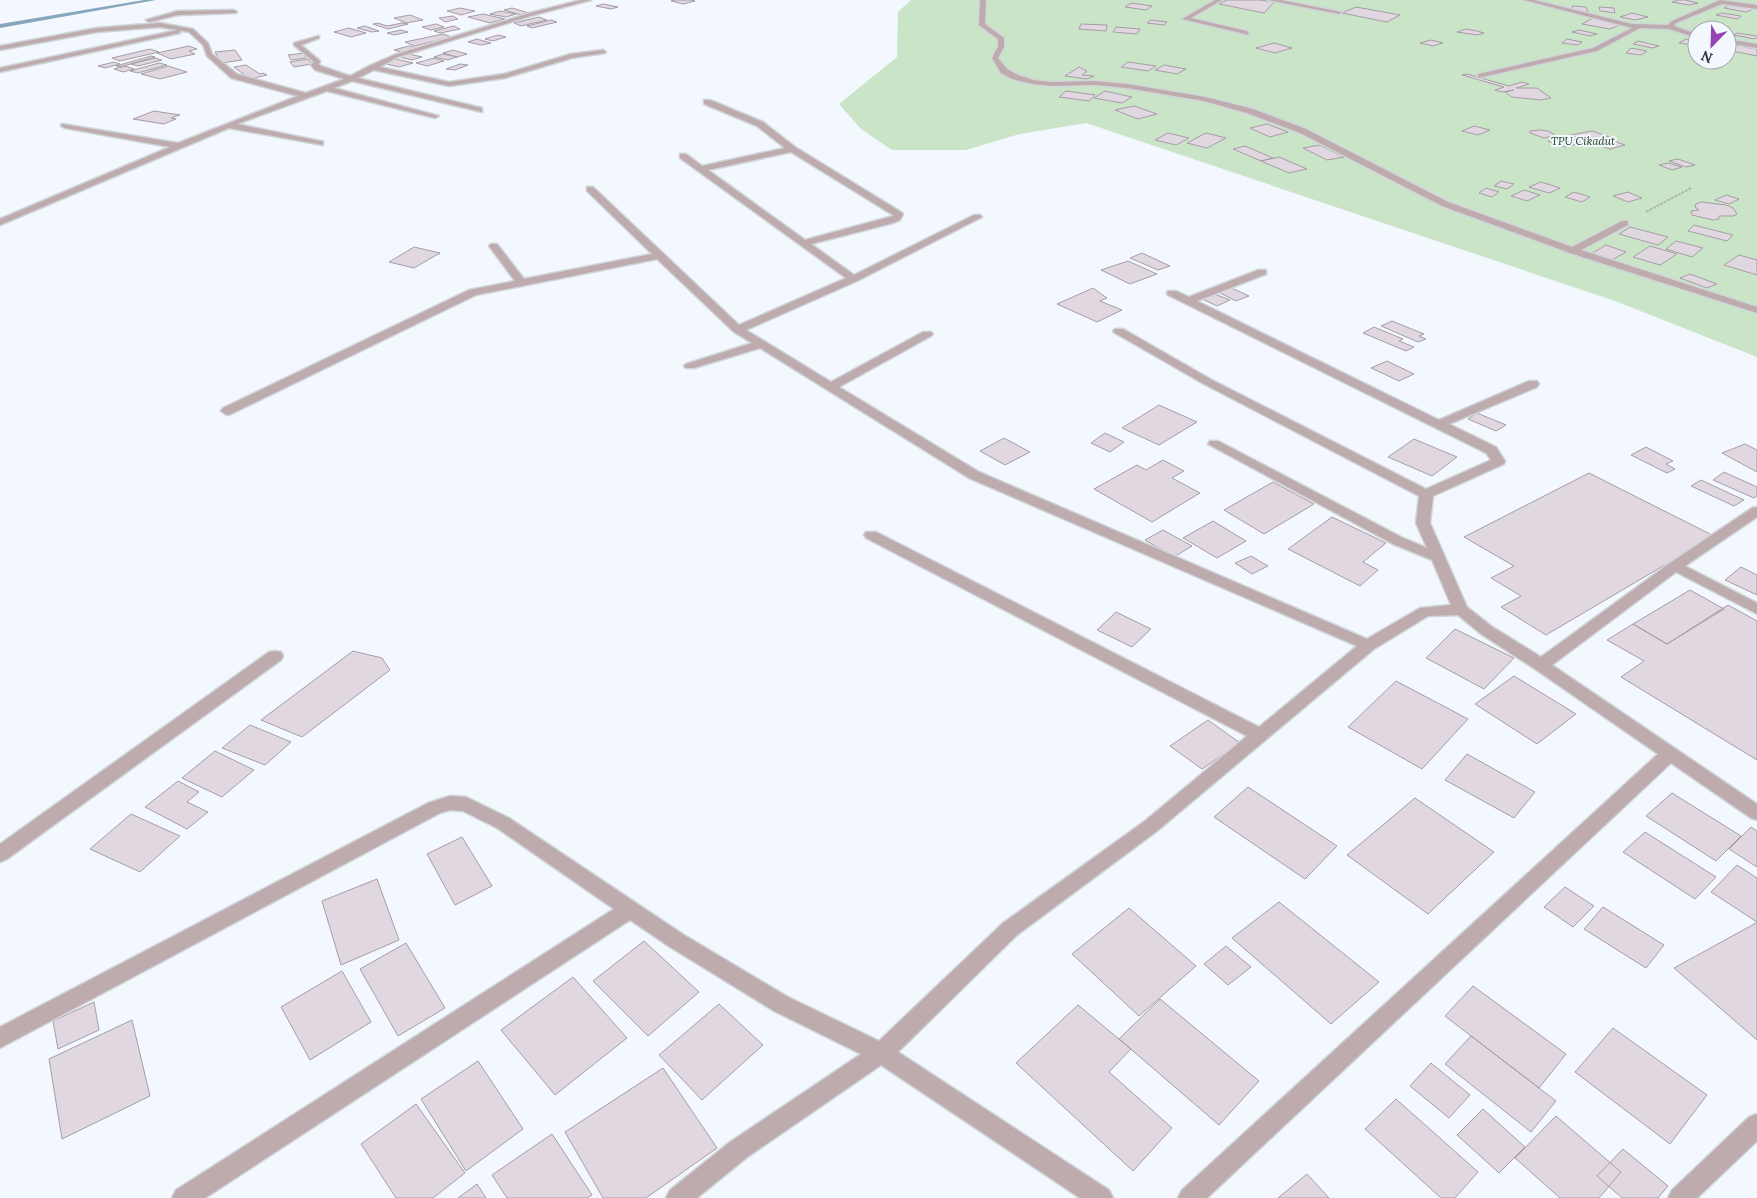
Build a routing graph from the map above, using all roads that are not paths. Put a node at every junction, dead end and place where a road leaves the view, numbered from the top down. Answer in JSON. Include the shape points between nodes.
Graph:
{"nodes":[{"id":1,"x":588,"y":0,"type":"edge"},
{"id":2,"x":983,"y":0,"type":"edge"},
{"id":3,"x":1219,"y":0,"type":"edge"},
{"id":4,"x":1271,"y":0,"type":"edge"},
{"id":5,"x":1527,"y":0,"type":"edge"},
{"id":6,"x":1724,"y":1,"type":"edge"},
{"id":7,"x":1757,"y":7,"type":"edge"},
{"id":8,"x":234,"y":12,"type":"dead end"},
{"id":9,"x":1339,"y":12,"type":"dead end"},
{"id":10,"x":162,"y":17,"type":"junction"},
{"id":11,"x":160,"y":25,"type":"junction"},
{"id":12,"x":121,"y":27,"type":"junction"},
{"id":13,"x":1638,"y":27,"type":"junction"},
{"id":14,"x":1670,"y":28,"type":"junction"},
{"id":15,"x":191,"y":30,"type":"junction"},
{"id":16,"x":1687,"y":33,"type":"edge"},
{"id":17,"x":1247,"y":34,"type":"dead end"},
{"id":18,"x":317,"y":37,"type":"dead end"},
{"id":19,"x":1737,"y":43,"type":"edge"},
{"id":20,"x":1757,"y":46,"type":"edge"},
{"id":21,"x":0,"y":48,"type":"edge"},
{"id":22,"x":603,"y":52,"type":"dead end"},
{"id":23,"x":371,"y":67,"type":"junction"},
{"id":24,"x":0,"y":70,"type":"edge"},
{"id":25,"x":1481,"y":76,"type":"dead end"},
{"id":26,"x":350,"y":79,"type":"junction"},
{"id":27,"x":325,"y":88,"type":"junction"},
{"id":28,"x":303,"y":95,"type":"junction"},
{"id":29,"x":707,"y":102,"type":"dead end"},
{"id":30,"x":479,"y":110,"type":"dead end"},
{"id":31,"x":435,"y":116,"type":"dead end"},
{"id":32,"x":228,"y":125,"type":"junction"},
{"id":33,"x":65,"y":126,"type":"dead end"},
{"id":34,"x":320,"y":143,"type":"dead end"},
{"id":35,"x":180,"y":146,"type":"junction"},
{"id":36,"x":792,"y":149,"type":"junction"},
{"id":37,"x":683,"y":156,"type":"dead end"},
{"id":38,"x":700,"y":169,"type":"junction"},
{"id":39,"x":590,"y":189,"type":"dead end"},
{"id":40,"x":977,"y":217,"type":"dead end"},
{"id":41,"x":0,"y":222,"type":"edge"},
{"id":42,"x":1625,"y":223,"type":"road end"},
{"id":43,"x":803,"y":243,"type":"junction"},
{"id":44,"x":494,"y":246,"type":"dead end"},
{"id":45,"x":1573,"y":251,"type":"junction"},
{"id":46,"x":660,"y":256,"type":"junction"},
{"id":47,"x":1262,"y":272,"type":"dead end"},
{"id":48,"x":853,"y":279,"type":"junction"},
{"id":49,"x":521,"y":282,"type":"junction"},
{"id":50,"x":1172,"y":293,"type":"dead end"},
{"id":51,"x":1188,"y":301,"type":"junction"},
{"id":52,"x":1757,"y":310,"type":"edge"},
{"id":53,"x":738,"y":330,"type":"junction"},
{"id":54,"x":1119,"y":331,"type":"dead end"},
{"id":55,"x":927,"y":334,"type":"dead end"},
{"id":56,"x":761,"y":344,"type":"junction"},
{"id":57,"x":690,"y":366,"type":"dead end"},
{"id":58,"x":1533,"y":384,"type":"dead end"},
{"id":59,"x":831,"y":387,"type":"junction"},
{"id":60,"x":227,"y":411,"type":"dead end"},
{"id":61,"x":1439,"y":424,"type":"junction"},
{"id":62,"x":1214,"y":444,"type":"dead end"},
{"id":63,"x":1426,"y":494,"type":"junction"},
{"id":64,"x":1757,"y":511,"type":"edge"},
{"id":65,"x":871,"y":535,"type":"dead end"},
{"id":66,"x":1439,"y":558,"type":"junction"},
{"id":67,"x":1675,"y":566,"type":"junction"},
{"id":68,"x":1757,"y":609,"type":"edge"},
{"id":69,"x":1461,"y":610,"type":"junction"},
{"id":70,"x":1368,"y":644,"type":"junction"},
{"id":71,"x":275,"y":656,"type":"dead end"},
{"id":72,"x":1541,"y":665,"type":"junction"},
{"id":73,"x":1260,"y":735,"type":"junction"},
{"id":74,"x":1670,"y":753,"type":"junction"},
{"id":75,"x":1757,"y":813,"type":"edge"},
{"id":76,"x":0,"y":854,"type":"edge"},
{"id":77,"x":629,"y":910,"type":"junction"},
{"id":78,"x":0,"y":1038,"type":"edge"},
{"id":79,"x":881,"y":1052,"type":"junction"},
{"id":80,"x":1757,"y":1125,"type":"edge"},
{"id":81,"x":184,"y":1198,"type":"edge"},
{"id":82,"x":678,"y":1198,"type":"edge"},
{"id":83,"x":1101,"y":1198,"type":"edge"},
{"id":84,"x":1190,"y":1198,"type":"edge"},
{"id":85,"x":1680,"y":1198,"type":"edge"}],
"edges":[{"from":1,"to":23,"type":"street","via":[[532,14],[396,56]]},
{"from":2,"to":45,"type":"street","via":[[982,25],[1001,38],[1001,47],[995,58],[1004,71],[1015,77],[1051,84],[1127,86],[1250,110],[1302,132],[1446,204]]},
{"from":3,"to":17,"type":"street","via":[[1185,19]]},
{"from":4,"to":9,"type":"street"},
{"from":5,"to":13,"type":"street"},
{"from":6,"to":7,"type":"street"},
{"from":6,"to":14,"type":"street","via":[[1674,22]]},
{"from":8,"to":10,"type":"street","via":[[196,12]]},
{"from":10,"to":11,"type":"street"},
{"from":10,"to":12,"type":"street"},
{"from":11,"to":12,"type":"street"},
{"from":11,"to":15,"type":"street"},
{"from":12,"to":21,"type":"street"},
{"from":13,"to":14,"type":"street"},
{"from":13,"to":25,"type":"street","via":[[1595,50]]},
{"from":14,"to":16,"type":"street"},
{"from":15,"to":24,"type":"street"},
{"from":15,"to":28,"type":"street","via":[[206,44],[209,55],[234,76]]},
{"from":18,"to":26,"type":"street","via":[[296,44],[318,62],[315,65],[318,68]]},
{"from":19,"to":20,"type":"street"},
{"from":22,"to":23,"type":"street","via":[[571,56],[505,76],[449,84]]},
{"from":23,"to":26,"type":"street"},
{"from":26,"to":27,"type":"street"},
{"from":26,"to":30,"type":"street"},
{"from":27,"to":28,"type":"street"},
{"from":27,"to":31,"type":"street"},
{"from":28,"to":32,"type":"street"},
{"from":29,"to":36,"type":"street","via":[[760,124]]},
{"from":32,"to":34,"type":"street"},
{"from":32,"to":35,"type":"street"},
{"from":33,"to":35,"type":"street"},
{"from":35,"to":41,"type":"street"},
{"from":36,"to":38,"type":"street"},
{"from":36,"to":43,"type":"street","via":[[898,214],[890,221]]},
{"from":37,"to":38,"type":"street"},
{"from":38,"to":43,"type":"street"},
{"from":39,"to":46,"type":"street"},
{"from":40,"to":48,"type":"street"},
{"from":42,"to":45,"type":"street"},
{"from":43,"to":48,"type":"street"},
{"from":44,"to":49,"type":"street"},
{"from":45,"to":52,"type":"street"},
{"from":46,"to":49,"type":"street"},
{"from":46,"to":53,"type":"street"},
{"from":47,"to":51,"type":"street"},
{"from":48,"to":53,"type":"street"},
{"from":49,"to":60,"type":"street","via":[[473,292],[436,308]]},
{"from":50,"to":51,"type":"street"},
{"from":51,"to":61,"type":"street"},
{"from":53,"to":56,"type":"street"},
{"from":54,"to":63,"type":"street","via":[[1208,382]]},
{"from":55,"to":59,"type":"street"},
{"from":56,"to":57,"type":"street"},
{"from":56,"to":59,"type":"street"},
{"from":58,"to":61,"type":"street"},
{"from":59,"to":70,"type":"street","via":[[974,475]]},
{"from":61,"to":63,"type":"street","via":[[1492,450],[1499,461]]},
{"from":62,"to":66,"type":"street","via":[[1398,541]]},
{"from":63,"to":66,"type":"street","via":[[1423,523]]},
{"from":64,"to":67,"type":"street"},
{"from":65,"to":73,"type":"street"},
{"from":66,"to":69,"type":"street"},
{"from":67,"to":68,"type":"street"},
{"from":67,"to":72,"type":"street"},
{"from":69,"to":70,"type":"street","via":[[1425,611]]},
{"from":69,"to":72,"type":"street"},
{"from":70,"to":73,"type":"street"},
{"from":71,"to":76,"type":"street"},
{"from":72,"to":74,"type":"street"},
{"from":73,"to":79,"type":"street","via":[[1151,826],[1010,929]]},
{"from":74,"to":75,"type":"street"},
{"from":74,"to":84,"type":"street"},
{"from":77,"to":78,"type":"street","via":[[503,823],[466,804],[450,803],[434,808]]},
{"from":77,"to":79,"type":"street","via":[[781,1004]]},
{"from":77,"to":81,"type":"street"},
{"from":79,"to":82,"type":"street","via":[[738,1150]]},
{"from":79,"to":83,"type":"street"},
{"from":80,"to":85,"type":"street"}]}
